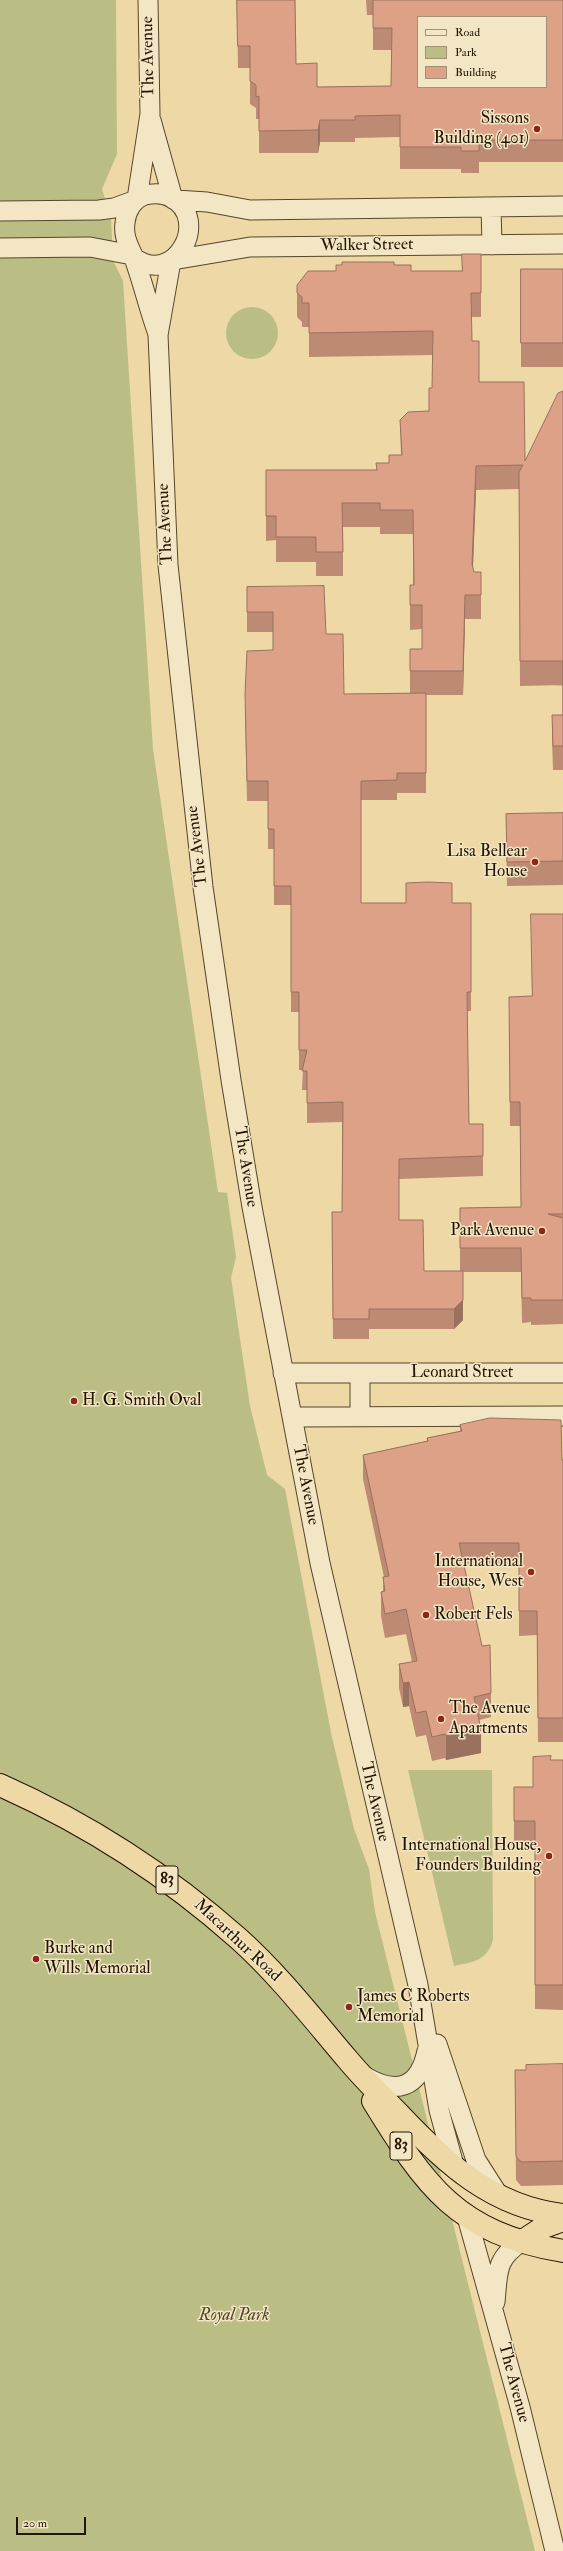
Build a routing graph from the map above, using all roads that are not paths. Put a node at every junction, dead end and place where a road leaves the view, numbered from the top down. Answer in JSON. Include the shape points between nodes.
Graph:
{"nodes":[{"id":1,"x":148,"y":0,"type":"edge"},
{"id":2,"x":150,"y":114,"type":"junction"},
{"id":3,"x":136,"y":200,"type":"junction"},
{"id":4,"x":175,"y":200,"type":"junction"},
{"id":5,"x":563,"y":206,"type":"edge"},
{"id":6,"x":491,"y":207,"type":"junction"},
{"id":7,"x":0,"y":211,"type":"edge"},
{"id":8,"x":492,"y":244,"type":"junction"},
{"id":9,"x":563,"y":244,"type":"edge"},
{"id":10,"x":0,"y":248,"type":"edge"},
{"id":11,"x":133,"y":256,"type":"junction"},
{"id":12,"x":172,"y":261,"type":"junction"},
{"id":13,"x":158,"y":335,"type":"junction"},
{"id":14,"x":284,"y":1373,"type":"junction"},
{"id":15,"x":563,"y":1373,"type":"edge"},
{"id":16,"x":360,"y":1374,"type":"junction"},
{"id":17,"x":360,"y":1416,"type":"junction"},
{"id":18,"x":563,"y":1416,"type":"edge"},
{"id":19,"x":292,"y":1417,"type":"junction"},
{"id":20,"x":0,"y":1785,"type":"edge"},
{"id":21,"x":418,"y":1985,"type":"junction"},
{"id":22,"x":428,"y":2047,"type":"junction"},
{"id":23,"x":355,"y":2068,"type":"junction"},
{"id":24,"x":455,"y":2170,"type":"junction"},
{"id":25,"x":501,"y":2198,"type":"junction"},
{"id":26,"x":563,"y":2215,"type":"edge"},
{"id":27,"x":467,"y":2217,"type":"junction"},
{"id":28,"x":563,"y":2220,"type":"edge"},
{"id":29,"x":520,"y":2242,"type":"junction"},
{"id":30,"x":563,"y":2251,"type":"edge"},
{"id":31,"x":494,"y":2313,"type":"junction"},
{"id":32,"x":555,"y":2551,"type":"edge"}],
"edges":[{"from":1,"to":2,"type":"street","name":"The Avenue"},
{"from":2,"to":3,"type":"street","name":"The Avenue"},
{"from":2,"to":4,"type":"street","name":"The Avenue"},
{"from":3,"to":4,"type":"street","via":[[152,194]]},
{"from":3,"to":7,"type":"street","via":[[99,210]]},
{"from":3,"to":11,"type":"street","via":[[124,225],[126,240]]},
{"from":4,"to":6,"type":"street","via":[[207,202],[250,210]]},
{"from":4,"to":12,"type":"street","via":[[184,210],[189,230],[181,251]]},
{"from":5,"to":6,"type":"street"},
{"from":6,"to":8,"type":"street"},
{"from":8,"to":9,"type":"street","name":"Walker Street"},
{"from":8,"to":12,"type":"street","name":"Walker Street","via":[[250,247]]},
{"from":10,"to":11,"type":"street","via":[[90,247]]},
{"from":11,"to":12,"type":"street","via":[[152,265]]},
{"from":11,"to":13,"type":"street","name":"The Avenue"},
{"from":12,"to":13,"type":"street","name":"The Avenue"},
{"from":13,"to":14,"type":"street","name":"The Avenue","via":[[168,565],[199,856],[252,1207]]},
{"from":14,"to":16,"type":"street","name":"Leonard Street"},
{"from":14,"to":19,"type":"street","name":"The Avenue"},
{"from":15,"to":16,"type":"street","name":"Leonard Street"},
{"from":16,"to":17,"type":"street"},
{"from":17,"to":18,"type":"street"},
{"from":17,"to":19,"type":"street"},
{"from":19,"to":21,"type":"street","name":"The Avenue","via":[[320,1563]]},
{"from":20,"to":23,"type":"highway","name":"Macarthur Road","number":"83","via":[[86,1826],[124,1850],[202,1907],[273,1973]]},
{"from":21,"to":22,"type":"street","name":"The Avenue"},
{"from":21,"to":25,"type":"street","name":"The Avenue","via":[[476,2160]]},
{"from":22,"to":23,"type":"street","name":"The Avenue","via":[[422,2069],[410,2083],[386,2086]]},
{"from":22,"to":24,"type":"street","name":"The Avenue","via":[[439,2110]]},
{"from":23,"to":24,"type":"highway","name":"Macarthur Road","number":"83","via":[[432,2150]]},
{"from":23,"to":27,"type":"highway","name":"Macarthur Road","number":"83","via":[[419,2172],[435,2190]]},
{"from":24,"to":25,"type":"highway","name":"Macarthur Road","number":"83"},
{"from":24,"to":27,"type":"highway"},
{"from":25,"to":26,"type":"highway","name":"Macarthur Road","number":"83","via":[[532,2209]]},
{"from":27,"to":29,"type":"highway","name":"Macarthur Road","number":"83","via":[[496,2233]]},
{"from":27,"to":31,"type":"street","name":"The Avenue"},
{"from":28,"to":29,"type":"highway","via":[[544,2227]]},
{"from":29,"to":30,"type":"highway","name":"Macarthur Road","number":"83"},
{"from":29,"to":31,"type":"street","via":[[505,2253],[500,2263]]},
{"from":31,"to":32,"type":"street","name":"The Avenue"}]}
